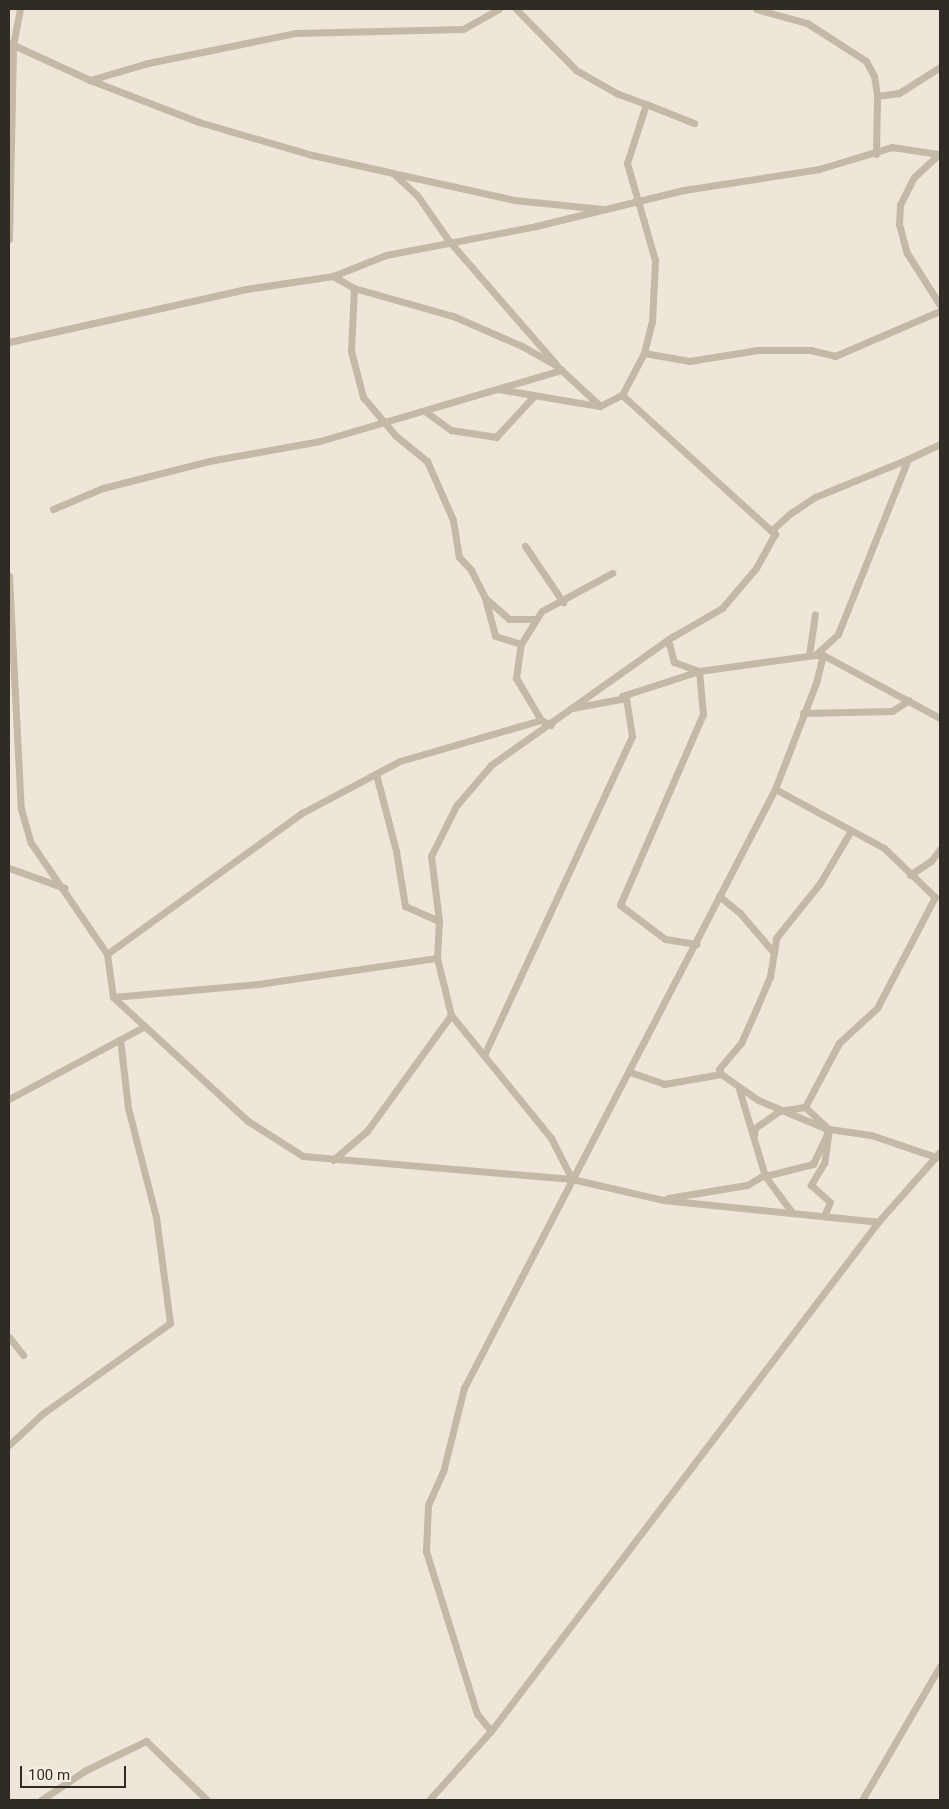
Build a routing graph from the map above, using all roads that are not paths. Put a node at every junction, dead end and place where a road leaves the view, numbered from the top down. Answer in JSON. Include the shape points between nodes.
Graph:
{"nodes":[{"id":1,"x":20,"y":9,"type":"edge"},
{"id":2,"x":499,"y":9,"type":"edge"},
{"id":3,"x":516,"y":9,"type":"edge"},
{"id":4,"x":756,"y":9,"type":"edge"},
{"id":5,"x":11,"y":44,"type":"edge"},
{"id":6,"x":940,"y":67,"type":"edge"},
{"id":7,"x":90,"y":80,"type":"junction"},
{"id":8,"x":877,"y":96,"type":"junction"},
{"id":9,"x":646,"y":104,"type":"junction"},
{"id":10,"x":694,"y":123,"type":"dead end"},
{"id":11,"x":876,"y":154,"type":"junction"},
{"id":12,"x":939,"y":154,"type":"edge"},
{"id":13,"x":394,"y":173,"type":"junction"},
{"id":14,"x":639,"y":200,"type":"junction"},
{"id":15,"x":604,"y":209,"type":"junction"},
{"id":16,"x":9,"y":239,"type":"edge"},
{"id":17,"x":449,"y":241,"type":"junction"},
{"id":18,"x":333,"y":276,"type":"junction"},
{"id":19,"x":354,"y":288,"type":"junction"},
{"id":20,"x":940,"y":305,"type":"edge"},
{"id":21,"x":940,"y":311,"type":"edge"},
{"id":22,"x":9,"y":342,"type":"edge"},
{"id":23,"x":644,"y":353,"type":"junction"},
{"id":24,"x":562,"y":370,"type":"junction"},
{"id":25,"x":498,"y":389,"type":"junction"},
{"id":26,"x":622,"y":395,"type":"junction"},
{"id":27,"x":533,"y":397,"type":"junction"},
{"id":28,"x":600,"y":406,"type":"junction"},
{"id":29,"x":426,"y":412,"type":"junction"},
{"id":30,"x":387,"y":423,"type":"junction"},
{"id":31,"x":940,"y":444,"type":"edge"},
{"id":32,"x":908,"y":459,"type":"junction"},
{"id":33,"x":53,"y":509,"type":"dead end"},
{"id":34,"x":775,"y":534,"type":"junction"},
{"id":35,"x":525,"y":546,"type":"dead end"},
{"id":36,"x":612,"y":573,"type":"dead end"},
{"id":37,"x":9,"y":576,"type":"edge"},
{"id":38,"x":485,"y":598,"type":"junction"},
{"id":39,"x":563,"y":602,"type":"junction"},
{"id":40,"x":815,"y":614,"type":"dead end"},
{"id":41,"x":535,"y":619,"type":"junction"},
{"id":42,"x":668,"y":640,"type":"junction"},
{"id":43,"x":521,"y":644,"type":"junction"},
{"id":44,"x":816,"y":655,"type":"junction"},
{"id":45,"x":699,"y":671,"type":"junction"},
{"id":46,"x":626,"y":698,"type":"junction"},
{"id":47,"x":909,"y":700,"type":"junction"},
{"id":48,"x":570,"y":708,"type":"junction"},
{"id":49,"x":802,"y":713,"type":"junction"},
{"id":50,"x":940,"y":718,"type":"edge"},
{"id":51,"x":541,"y":720,"type":"junction"},
{"id":52,"x":551,"y":725,"type":"junction"},
{"id":53,"x":376,"y":774,"type":"junction"},
{"id":54,"x":775,"y":789,"type":"junction"},
{"id":55,"x":850,"y":832,"type":"junction"},
{"id":56,"x":940,"y":849,"type":"edge"},
{"id":57,"x":9,"y":868,"type":"edge"},
{"id":58,"x":910,"y":875,"type":"junction"},
{"id":59,"x":66,"y":889,"type":"junction"},
{"id":60,"x":719,"y":896,"type":"junction"},
{"id":61,"x":439,"y":921,"type":"junction"},
{"id":62,"x":697,"y":944,"type":"junction"},
{"id":63,"x":774,"y":952,"type":"junction"},
{"id":64,"x":108,"y":954,"type":"junction"},
{"id":65,"x":437,"y":958,"type":"junction"},
{"id":66,"x":113,"y":996,"type":"junction"},
{"id":67,"x":451,"y":1015,"type":"junction"},
{"id":68,"x":145,"y":1026,"type":"junction"},
{"id":69,"x":120,"y":1039,"type":"junction"},
{"id":70,"x":485,"y":1053,"type":"junction"},
{"id":71,"x":630,"y":1072,"type":"junction"},
{"id":72,"x":721,"y":1074,"type":"junction"},
{"id":73,"x":739,"y":1089,"type":"junction"},
{"id":74,"x":9,"y":1099,"type":"edge"},
{"id":75,"x":805,"y":1107,"type":"junction"},
{"id":76,"x":780,"y":1111,"type":"junction"},
{"id":77,"x":829,"y":1129,"type":"junction"},
{"id":78,"x":754,"y":1143,"type":"junction"},
{"id":79,"x":938,"y":1154,"type":"edge"},
{"id":80,"x":333,"y":1160,"type":"junction"},
{"id":81,"x":765,"y":1176,"type":"junction"},
{"id":82,"x":572,"y":1179,"type":"junction"},
{"id":83,"x":663,"y":1200,"type":"junction"},
{"id":84,"x":791,"y":1211,"type":"junction"},
{"id":85,"x":825,"y":1214,"type":"junction"},
{"id":86,"x":878,"y":1222,"type":"junction"},
{"id":87,"x":9,"y":1337,"type":"edge"},
{"id":88,"x":23,"y":1355,"type":"dead end"},
{"id":89,"x":9,"y":1445,"type":"edge"},
{"id":90,"x":940,"y":1666,"type":"edge"},
{"id":91,"x":491,"y":1731,"type":"junction"},
{"id":92,"x":41,"y":1800,"type":"edge"},
{"id":93,"x":207,"y":1800,"type":"edge"},
{"id":94,"x":430,"y":1800,"type":"edge"},
{"id":95,"x":862,"y":1800,"type":"edge"}],
"edges":[{"from":1,"to":5,"type":"street"},
{"from":2,"to":7,"type":"street","via":[[463,29],[296,33],[148,63]]},
{"from":3,"to":9,"type":"street","via":[[576,70],[618,94]]},
{"from":4,"to":8,"type":"street","via":[[807,23],[866,61],[874,76]]},
{"from":5,"to":7,"type":"street"},
{"from":5,"to":16,"type":"street"},
{"from":6,"to":8,"type":"street","via":[[899,93]]},
{"from":7,"to":13,"type":"street","via":[[199,122],[312,155]]},
{"from":8,"to":11,"type":"street"},
{"from":9,"to":10,"type":"street"},
{"from":9,"to":14,"type":"street","via":[[627,163]]},
{"from":11,"to":12,"type":"street","via":[[892,147]]},
{"from":11,"to":14,"type":"street","via":[[847,158],[819,169],[763,175]]},
{"from":12,"to":20,"type":"street","via":[[914,178],[900,205],[899,224],[907,253]]},
{"from":13,"to":15,"type":"street","via":[[514,200]]},
{"from":13,"to":17,"type":"street","via":[[417,195]]},
{"from":14,"to":15,"type":"street"},
{"from":14,"to":23,"type":"street","via":[[655,260],[652,322]]},
{"from":15,"to":17,"type":"street","via":[[536,226]]},
{"from":17,"to":18,"type":"street","via":[[386,255]]},
{"from":17,"to":24,"type":"street"},
{"from":18,"to":19,"type":"street"},
{"from":18,"to":22,"type":"street","via":[[246,289]]},
{"from":19,"to":24,"type":"street","via":[[453,316],[522,346]]},
{"from":19,"to":30,"type":"street","via":[[351,351],[354,374],[363,396]]},
{"from":21,"to":23,"type":"street","via":[[835,356],[810,350],[758,350],[689,362]]},
{"from":23,"to":26,"type":"street"},
{"from":24,"to":25,"type":"street"},
{"from":24,"to":28,"type":"street"},
{"from":25,"to":27,"type":"street"},
{"from":25,"to":29,"type":"street"},
{"from":26,"to":28,"type":"street"},
{"from":26,"to":34,"type":"street"},
{"from":27,"to":28,"type":"street","via":[[566,398]]},
{"from":27,"to":29,"type":"street","via":[[496,437],[452,430]]},
{"from":29,"to":30,"type":"street"},
{"from":30,"to":33,"type":"street","via":[[320,441],[136,478]]},
{"from":30,"to":38,"type":"street","via":[[396,436],[427,461],[453,520],[459,557],[471,570]]},
{"from":31,"to":32,"type":"street"},
{"from":32,"to":34,"type":"street","via":[[815,496],[773,529]]},
{"from":32,"to":44,"type":"street","via":[[838,634]]},
{"from":34,"to":42,"type":"street","via":[[756,568],[722,608]]},
{"from":35,"to":39,"type":"street"},
{"from":36,"to":39,"type":"street"},
{"from":37,"to":59,"type":"street","via":[[21,809],[31,843]]},
{"from":38,"to":41,"type":"street","via":[[509,619]]},
{"from":38,"to":43,"type":"street","via":[[495,636]]},
{"from":39,"to":41,"type":"street","via":[[542,611]]},
{"from":40,"to":44,"type":"street"},
{"from":41,"to":43,"type":"street"},
{"from":42,"to":45,"type":"street","via":[[674,662]]},
{"from":42,"to":48,"type":"street"},
{"from":43,"to":51,"type":"street","via":[[516,678]]},
{"from":44,"to":45,"type":"street"},
{"from":44,"to":47,"type":"street"},
{"from":44,"to":49,"type":"street","via":[[816,683]]},
{"from":45,"to":46,"type":"street","via":[[622,696]]},
{"from":45,"to":62,"type":"street","via":[[701,727],[620,905],[664,939]]},
{"from":46,"to":48,"type":"street"},
{"from":46,"to":70,"type":"street","via":[[632,736]]},
{"from":47,"to":49,"type":"street","via":[[892,711]]},
{"from":47,"to":50,"type":"street"},
{"from":48,"to":52,"type":"street"},
{"from":49,"to":54,"type":"street"},
{"from":51,"to":52,"type":"street"},
{"from":51,"to":53,"type":"street","via":[[400,761]]},
{"from":52,"to":61,"type":"street","via":[[491,765],[456,806],[431,856]]},
{"from":53,"to":61,"type":"street","via":[[396,851],[405,906]]},
{"from":53,"to":64,"type":"street","via":[[302,813]]},
{"from":54,"to":55,"type":"street"},
{"from":54,"to":60,"type":"street"},
{"from":55,"to":58,"type":"street","via":[[884,848]]},
{"from":55,"to":63,"type":"street","via":[[820,883],[776,938]]},
{"from":56,"to":58,"type":"street","via":[[931,861]]},
{"from":57,"to":59,"type":"street"},
{"from":58,"to":75,"type":"street","via":[[935,897],[924,924],[902,955],[876,1008],[839,1043]]},
{"from":59,"to":64,"type":"street"},
{"from":60,"to":62,"type":"street"},
{"from":60,"to":63,"type":"street","via":[[740,913]]},
{"from":61,"to":65,"type":"street"},
{"from":62,"to":71,"type":"street"},
{"from":63,"to":72,"type":"street","via":[[770,977],[757,1007],[741,1043],[719,1069]]},
{"from":64,"to":66,"type":"street"},
{"from":65,"to":66,"type":"street","via":[[258,984]]},
{"from":65,"to":67,"type":"street"},
{"from":66,"to":68,"type":"street"},
{"from":67,"to":70,"type":"street"},
{"from":67,"to":80,"type":"street","via":[[367,1131]]},
{"from":68,"to":69,"type":"street"},
{"from":68,"to":80,"type":"street","via":[[248,1121],[303,1156]]},
{"from":69,"to":74,"type":"street"},
{"from":69,"to":89,"type":"street","via":[[128,1108],[156,1217],[170,1323],[42,1414]]},
{"from":70,"to":82,"type":"street","via":[[551,1138]]},
{"from":71,"to":72,"type":"street","via":[[664,1084]]},
{"from":71,"to":82,"type":"street"},
{"from":72,"to":73,"type":"street"},
{"from":73,"to":76,"type":"street"},
{"from":73,"to":78,"type":"street"},
{"from":75,"to":76,"type":"street"},
{"from":75,"to":77,"type":"street"},
{"from":76,"to":77,"type":"street"},
{"from":76,"to":78,"type":"street","via":[[755,1128]]},
{"from":77,"to":79,"type":"street","via":[[871,1135]]},
{"from":77,"to":81,"type":"street","via":[[813,1164]]},
{"from":77,"to":85,"type":"street","via":[[824,1163],[811,1185],[830,1202]]},
{"from":78,"to":81,"type":"street"},
{"from":79,"to":86,"type":"street"},
{"from":80,"to":82,"type":"street"},
{"from":81,"to":83,"type":"street","via":[[747,1185]]},
{"from":81,"to":84,"type":"street"},
{"from":82,"to":83,"type":"street"},
{"from":82,"to":91,"type":"street","via":[[464,1388],[443,1472],[428,1505],[426,1551],[436,1588],[477,1714]]},
{"from":83,"to":84,"type":"street"},
{"from":84,"to":85,"type":"street"},
{"from":85,"to":86,"type":"street"},
{"from":86,"to":91,"type":"street"},
{"from":87,"to":88,"type":"street"},
{"from":90,"to":95,"type":"street"},
{"from":91,"to":94,"type":"street"},
{"from":92,"to":93,"type":"street","via":[[86,1770],[146,1741]]}]}
